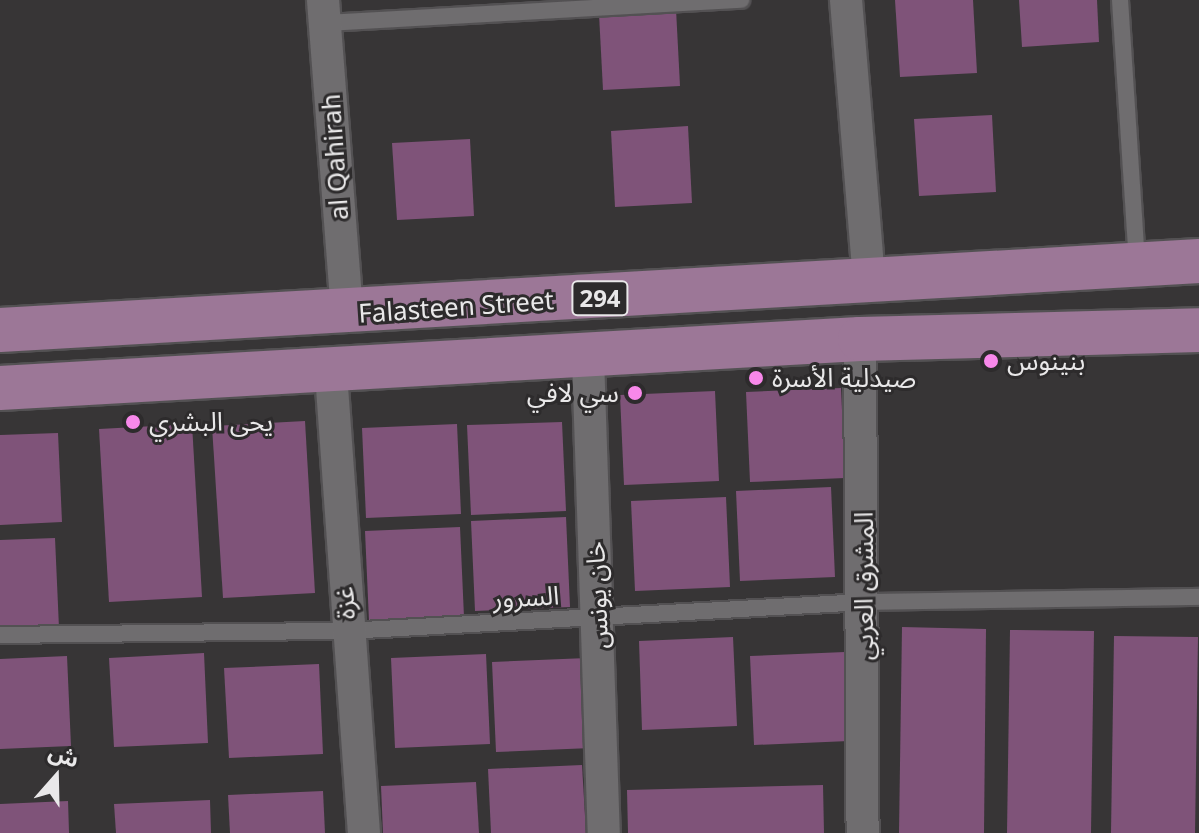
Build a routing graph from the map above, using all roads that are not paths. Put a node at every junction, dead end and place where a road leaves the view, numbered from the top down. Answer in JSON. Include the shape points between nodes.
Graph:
{"nodes":[{"id":1,"x":741,"y":0,"type":"edge"},
{"id":2,"x":846,"y":0,"type":"edge"},
{"id":3,"x":1120,"y":0,"type":"edge"},
{"id":4,"x":324,"y":12,"type":"edge"},
{"id":5,"x":1199,"y":261,"type":"edge"},
{"id":6,"x":1137,"y":264,"type":"junction"},
{"id":7,"x":869,"y":281,"type":"junction"},
{"id":8,"x":347,"y":313,"type":"junction"},
{"id":9,"x":0,"y":330,"type":"edge"},
{"id":10,"x":1199,"y":330,"type":"edge"},
{"id":11,"x":860,"y":339,"type":"junction"},
{"id":12,"x":588,"y":358,"type":"junction"},
{"id":13,"x":331,"y":373,"type":"junction"},
{"id":14,"x":0,"y":388,"type":"edge"},
{"id":15,"x":1199,"y":597,"type":"edge"},
{"id":16,"x":865,"y":602,"type":"junction"},
{"id":17,"x":597,"y":617,"type":"junction"},
{"id":18,"x":346,"y":631,"type":"junction"},
{"id":19,"x":0,"y":635,"type":"edge"},
{"id":20,"x":364,"y":833,"type":"edge"},
{"id":21,"x":604,"y":833,"type":"edge"},
{"id":22,"x":863,"y":833,"type":"edge"}],
"edges":[{"from":1,"to":4,"type":"lane"},
{"from":2,"to":7,"type":"street"},
{"from":3,"to":6,"type":"lane"},
{"from":4,"to":8,"type":"street","name":"al Qahirah"},
{"from":5,"to":6,"type":"main road","name":"Falasteen Street","number":"294"},
{"from":6,"to":7,"type":"main road","name":"Falasteen Street","number":"294"},
{"from":7,"to":8,"type":"main road","name":"Falasteen Street","number":"294"},
{"from":8,"to":9,"type":"main road","name":"Falasteen Street","number":"294"},
{"from":10,"to":11,"type":"main road","number":"294"},
{"from":11,"to":12,"type":"main road","number":"294"},
{"from":11,"to":16,"type":"street","name":"المشرق العربي"},
{"from":12,"to":13,"type":"main road","number":"294"},
{"from":12,"to":17,"type":"street","name":"خان يونس"},
{"from":13,"to":14,"type":"main road","number":"294"},
{"from":13,"to":18,"type":"street","name":"غزة"},
{"from":15,"to":16,"type":"lane","name":"السرور"},
{"from":16,"to":17,"type":"lane","name":"السرور"},
{"from":16,"to":22,"type":"street","name":"المشرق العربي"},
{"from":17,"to":18,"type":"lane","name":"السرور"},
{"from":17,"to":21,"type":"street","name":"خان يونس"},
{"from":18,"to":19,"type":"lane","name":"السرور"},
{"from":18,"to":20,"type":"street","name":"غزة"}]}
